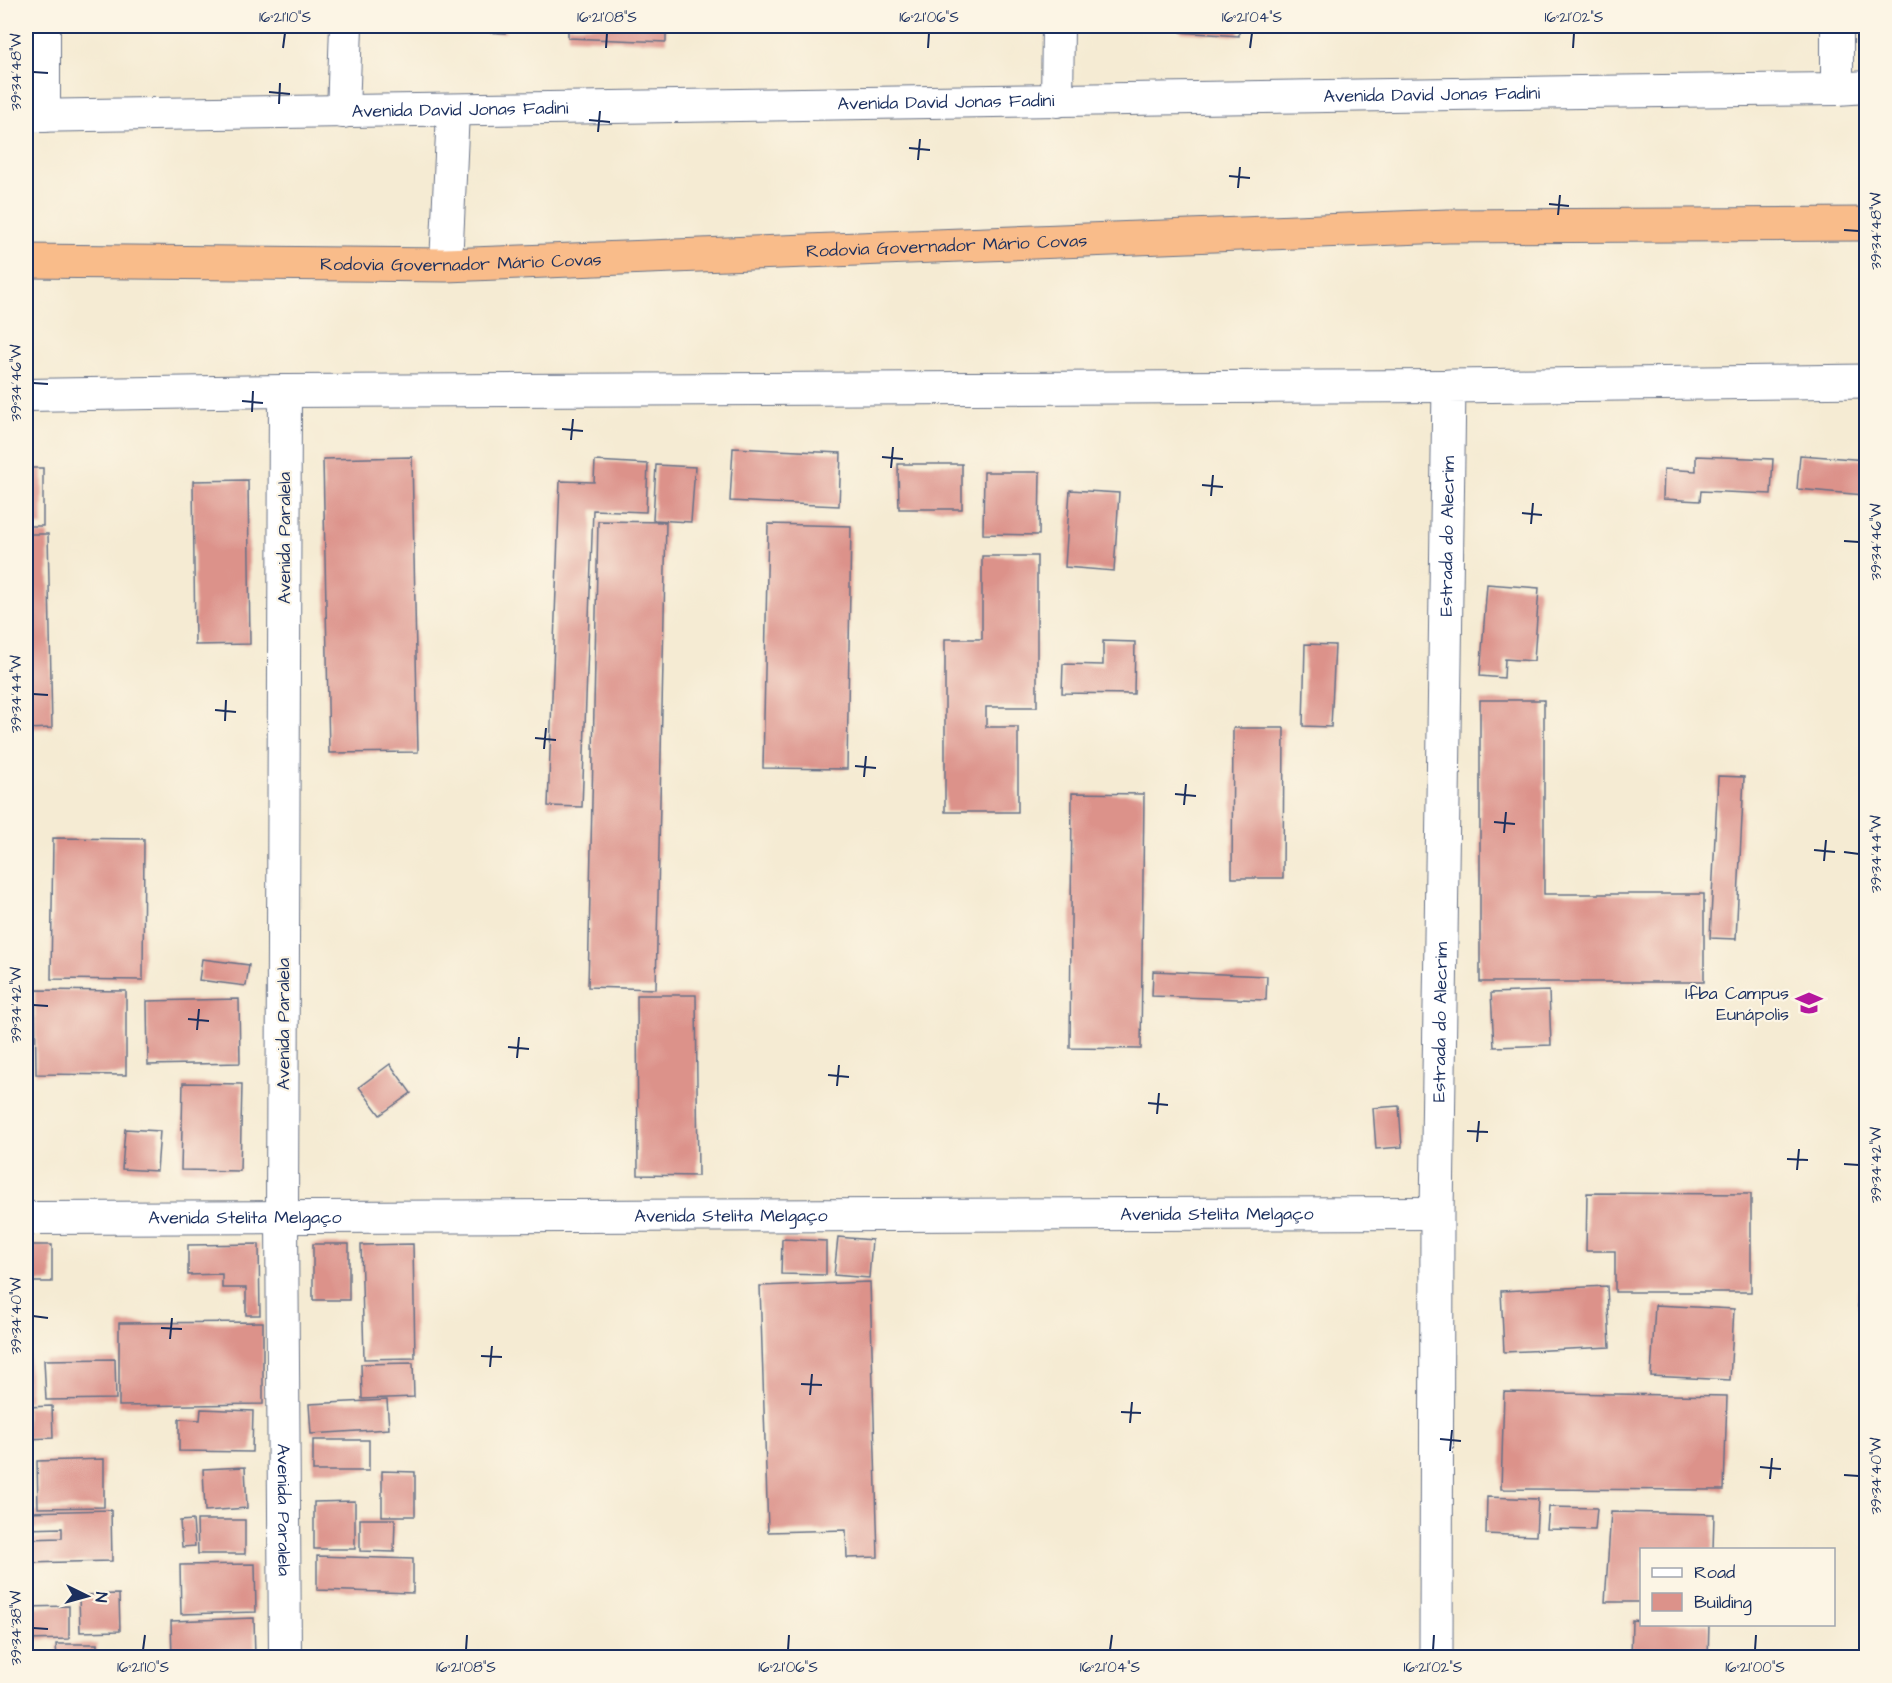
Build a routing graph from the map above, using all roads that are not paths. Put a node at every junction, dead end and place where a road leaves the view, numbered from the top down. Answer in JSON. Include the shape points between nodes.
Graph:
{"nodes":[{"id":1,"x":44,"y":26,"type":"edge"},
{"id":2,"x":346,"y":26,"type":"edge"},
{"id":3,"x":1058,"y":26,"type":"edge"},
{"id":4,"x":1837,"y":26,"type":"edge"},
{"id":5,"x":1852,"y":88,"type":"edge"},
{"id":6,"x":1057,"y":101,"type":"junction"},
{"id":7,"x":453,"y":111,"type":"junction"},
{"id":8,"x":343,"y":112,"type":"junction"},
{"id":9,"x":34,"y":116,"type":"edge"},
{"id":10,"x":1866,"y":224,"type":"edge"},
{"id":11,"x":26,"y":261,"type":"edge"},
{"id":12,"x":446,"y":265,"type":"junction"},
{"id":13,"x":1866,"y":381,"type":"edge"},
{"id":14,"x":1449,"y":386,"type":"junction"},
{"id":15,"x":285,"y":391,"type":"junction"},
{"id":16,"x":26,"y":395,"type":"edge"},
{"id":17,"x":1437,"y":1213,"type":"junction"},
{"id":18,"x":282,"y":1217,"type":"junction"},
{"id":19,"x":26,"y":1218,"type":"edge"},
{"id":20,"x":285,"y":1658,"type":"edge"},
{"id":21,"x":1436,"y":1658,"type":"edge"}],
"edges":[{"from":1,"to":9,"type":"street"},
{"from":2,"to":8,"type":"street"},
{"from":3,"to":6,"type":"street"},
{"from":4,"to":5,"type":"street"},
{"from":5,"to":6,"type":"street","name":"Avenida David Jonas Fadini"},
{"from":6,"to":7,"type":"street","name":"Avenida David Jonas Fadini"},
{"from":7,"to":8,"type":"street","name":"Avenida David Jonas Fadini"},
{"from":7,"to":12,"type":"street"},
{"from":8,"to":9,"type":"street","name":"Avenida David Jonas Fadini"},
{"from":10,"to":12,"type":"highway","name":"Rodovia Governador Mário Covas","via":[[1448,226]]},
{"from":11,"to":12,"type":"highway","name":"Rodovia Governador Mário Covas"},
{"from":13,"to":14,"type":"street"},
{"from":14,"to":15,"type":"street"},
{"from":14,"to":17,"type":"street","name":"Estrada do Alecrim"},
{"from":15,"to":16,"type":"street"},
{"from":15,"to":18,"type":"street","name":"Avenida Paralela"},
{"from":17,"to":18,"type":"street","name":"Avenida Stelita Melgaço"},
{"from":17,"to":21,"type":"street","name":"Estrada do Alecrim"},
{"from":18,"to":19,"type":"street","name":"Avenida Stelita Melgaço"},
{"from":18,"to":20,"type":"street","name":"Avenida Paralela"}]}
